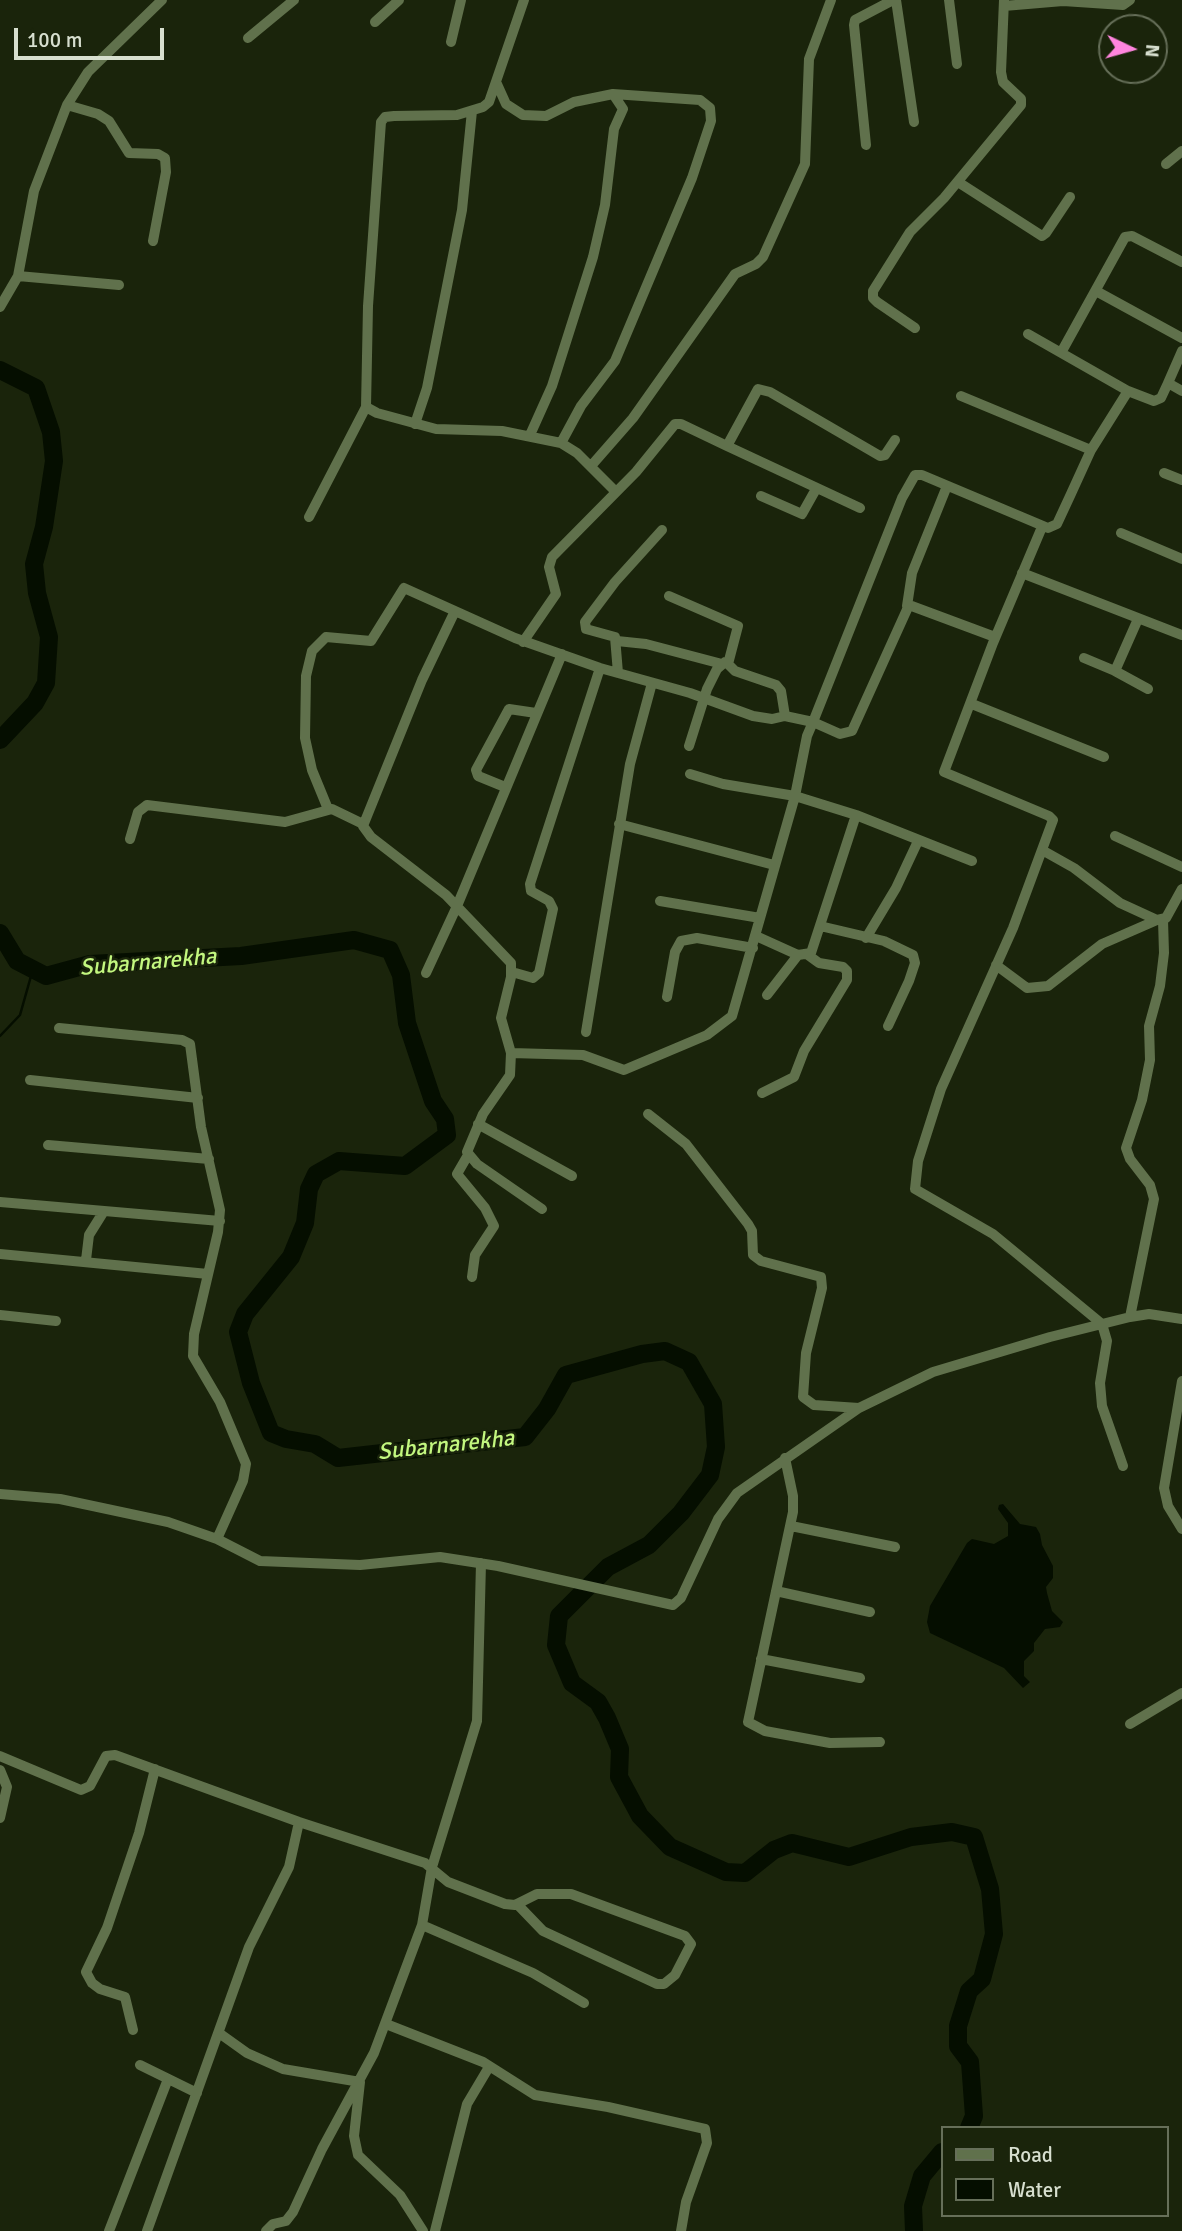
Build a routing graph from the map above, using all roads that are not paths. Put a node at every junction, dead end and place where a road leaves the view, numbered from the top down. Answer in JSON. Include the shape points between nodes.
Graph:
{"nodes":[{"id":1,"x":162,"y":0,"type":"edge"},
{"id":2,"x":294,"y":0,"type":"edge"},
{"id":3,"x":398,"y":0,"type":"edge"},
{"id":4,"x":461,"y":0,"type":"edge"},
{"id":5,"x":524,"y":0,"type":"edge"},
{"id":6,"x":831,"y":0,"type":"edge"},
{"id":7,"x":895,"y":0,"type":"edge"},
{"id":8,"x":949,"y":0,"type":"edge"},
{"id":9,"x":1130,"y":0,"type":"edge"},
{"id":10,"x":1004,"y":3,"type":"edge"},
{"id":11,"x":375,"y":22,"type":"dead end"},
{"id":12,"x":248,"y":38,"type":"dead end"},
{"id":13,"x":451,"y":42,"type":"dead end"},
{"id":14,"x":957,"y":64,"type":"dead end"},
{"id":15,"x":497,"y":83,"type":"junction"},
{"id":16,"x":613,"y":94,"type":"junction"},
{"id":17,"x":67,"y":104,"type":"junction"},
{"id":18,"x":472,"y":111,"type":"junction"},
{"id":19,"x":914,"y":122,"type":"dead end"},
{"id":20,"x":866,"y":145,"type":"dead end"},
{"id":21,"x":1182,"y":150,"type":"edge"},
{"id":22,"x":1166,"y":164,"type":"dead end"},
{"id":23,"x":958,"y":182,"type":"junction"},
{"id":24,"x":1070,"y":197,"type":"dead end"},
{"id":25,"x":153,"y":241,"type":"dead end"},
{"id":26,"x":1182,"y":262,"type":"edge"},
{"id":27,"x":18,"y":276,"type":"junction"},
{"id":28,"x":119,"y":285,"type":"dead end"},
{"id":29,"x":1096,"y":291,"type":"junction"},
{"id":30,"x":0,"y":307,"type":"edge"},
{"id":31,"x":915,"y":328,"type":"dead end"},
{"id":32,"x":1028,"y":334,"type":"dead end"},
{"id":33,"x":1182,"y":338,"type":"edge"},
{"id":34,"x":1062,"y":351,"type":"junction"},
{"id":35,"x":1182,"y":351,"type":"edge"},
{"id":36,"x":1168,"y":383,"type":"junction"},
{"id":37,"x":1128,"y":391,"type":"junction"},
{"id":38,"x":1182,"y":391,"type":"edge"},
{"id":39,"x":961,"y":396,"type":"dead end"},
{"id":40,"x":366,"y":407,"type":"junction"},
{"id":41,"x":415,"y":424,"type":"junction"},
{"id":42,"x":530,"y":435,"type":"junction"},
{"id":43,"x":895,"y":440,"type":"dead end"},
{"id":44,"x":561,"y":443,"type":"junction"},
{"id":45,"x":727,"y":446,"type":"junction"},
{"id":46,"x":1091,"y":450,"type":"junction"},
{"id":47,"x":591,"y":466,"type":"junction"},
{"id":48,"x":1164,"y":472,"type":"dead end"},
{"id":49,"x":1182,"y":480,"type":"edge"},
{"id":50,"x":947,"y":486,"type":"junction"},
{"id":51,"x":816,"y":489,"type":"junction"},
{"id":52,"x":616,"y":492,"type":"junction"},
{"id":53,"x":761,"y":496,"type":"dead end"},
{"id":54,"x":860,"y":508,"type":"dead end"},
{"id":55,"x":309,"y":517,"type":"dead end"},
{"id":56,"x":1042,"y":527,"type":"junction"},
{"id":57,"x":662,"y":530,"type":"dead end"},
{"id":58,"x":1121,"y":533,"type":"dead end"},
{"id":59,"x":1182,"y":559,"type":"edge"},
{"id":60,"x":1022,"y":573,"type":"junction"},
{"id":61,"x":669,"y":596,"type":"dead end"},
{"id":62,"x":907,"y":606,"type":"junction"},
{"id":63,"x":455,"y":611,"type":"junction"},
{"id":64,"x":1138,"y":619,"type":"junction"},
{"id":65,"x":1182,"y":635,"type":"edge"},
{"id":66,"x":995,"y":637,"type":"junction"},
{"id":67,"x":617,"y":640,"type":"junction"},
{"id":68,"x":523,"y":642,"type":"junction"},
{"id":69,"x":562,"y":654,"type":"junction"},
{"id":70,"x":1084,"y":658,"type":"dead end"},
{"id":71,"x":725,"y":662,"type":"junction"},
{"id":72,"x":600,"y":668,"type":"junction"},
{"id":73,"x":1115,"y":671,"type":"junction"},
{"id":74,"x":618,"y":673,"type":"junction"},
{"id":75,"x":652,"y":682,"type":"junction"},
{"id":76,"x":1148,"y":689,"type":"dead end"},
{"id":77,"x":704,"y":699,"type":"junction"},
{"id":78,"x":972,"y":704,"type":"junction"},
{"id":79,"x":536,"y":713,"type":"junction"},
{"id":80,"x":785,"y":716,"type":"junction"},
{"id":81,"x":813,"y":722,"type":"junction"},
{"id":82,"x":689,"y":746,"type":"dead end"},
{"id":83,"x":1104,"y":757,"type":"dead end"},
{"id":84,"x":690,"y":774,"type":"dead end"},
{"id":85,"x":505,"y":787,"type":"junction"},
{"id":86,"x":795,"y":796,"type":"junction"},
{"id":87,"x":328,"y":809,"type":"junction"},
{"id":88,"x":856,"y":815,"type":"junction"},
{"id":89,"x":363,"y":824,"type":"junction"},
{"id":90,"x":619,"y":824,"type":"junction"},
{"id":91,"x":1115,"y":836,"type":"dead end"},
{"id":92,"x":130,"y":839,"type":"dead end"},
{"id":93,"x":918,"y":841,"type":"junction"},
{"id":94,"x":1042,"y":850,"type":"junction"},
{"id":95,"x":972,"y":861,"type":"dead end"},
{"id":96,"x":774,"y":865,"type":"junction"},
{"id":97,"x":1182,"y":867,"type":"edge"},
{"id":98,"x":1182,"y":889,"type":"edge"},
{"id":99,"x":660,"y":901,"type":"dead end"},
{"id":100,"x":457,"y":906,"type":"junction"},
{"id":101,"x":760,"y":918,"type":"junction"},
{"id":102,"x":1160,"y":920,"type":"junction"},
{"id":103,"x":820,"y":926,"type":"junction"},
{"id":104,"x":756,"y":936,"type":"junction"},
{"id":105,"x":866,"y":938,"type":"junction"},
{"id":106,"x":753,"y":948,"type":"junction"},
{"id":107,"x":803,"y":955,"type":"junction"},
{"id":108,"x":996,"y":965,"type":"junction"},
{"id":109,"x":512,"y":972,"type":"junction"},
{"id":110,"x":426,"y":973,"type":"dead end"},
{"id":111,"x":767,"y":995,"type":"dead end"},
{"id":112,"x":667,"y":997,"type":"dead end"},
{"id":113,"x":888,"y":1026,"type":"dead end"},
{"id":114,"x":59,"y":1028,"type":"dead end"},
{"id":115,"x":586,"y":1032,"type":"dead end"},
{"id":116,"x":511,"y":1053,"type":"junction"},
{"id":117,"x":30,"y":1080,"type":"dead end"},
{"id":118,"x":762,"y":1093,"type":"dead end"},
{"id":119,"x":198,"y":1098,"type":"junction"},
{"id":120,"x":648,"y":1114,"type":"dead end"},
{"id":121,"x":478,"y":1124,"type":"junction"},
{"id":122,"x":48,"y":1145,"type":"dead end"},
{"id":123,"x":468,"y":1156,"type":"junction"},
{"id":124,"x":209,"y":1158,"type":"junction"},
{"id":125,"x":572,"y":1176,"type":"dead end"},
{"id":126,"x":0,"y":1202,"type":"edge"},
{"id":127,"x":542,"y":1209,"type":"dead end"},
{"id":128,"x":104,"y":1211,"type":"junction"},
{"id":129,"x":220,"y":1221,"type":"junction"},
{"id":130,"x":0,"y":1254,"type":"edge"},
{"id":131,"x":86,"y":1260,"type":"junction"},
{"id":132,"x":208,"y":1274,"type":"junction"},
{"id":133,"x":472,"y":1277,"type":"dead end"},
{"id":134,"x":0,"y":1315,"type":"edge"},
{"id":135,"x":1130,"y":1317,"type":"junction"},
{"id":136,"x":1182,"y":1319,"type":"edge"},
{"id":137,"x":56,"y":1321,"type":"dead end"},
{"id":138,"x":1102,"y":1324,"type":"junction"},
{"id":139,"x":1182,"y":1381,"type":"edge"},
{"id":140,"x":859,"y":1408,"type":"junction"},
{"id":141,"x":785,"y":1458,"type":"junction"},
{"id":142,"x":1124,"y":1466,"type":"dead end"},
{"id":143,"x":0,"y":1494,"type":"edge"},
{"id":144,"x":791,"y":1525,"type":"junction"},
{"id":145,"x":1182,"y":1529,"type":"edge"},
{"id":146,"x":217,"y":1539,"type":"junction"},
{"id":147,"x":895,"y":1547,"type":"dead end"},
{"id":148,"x":481,"y":1563,"type":"junction"},
{"id":149,"x":776,"y":1591,"type":"junction"},
{"id":150,"x":870,"y":1612,"type":"dead end"},
{"id":151,"x":761,"y":1659,"type":"junction"},
{"id":152,"x":860,"y":1678,"type":"dead end"},
{"id":153,"x":1182,"y":1693,"type":"edge"},
{"id":154,"x":1130,"y":1724,"type":"dead end"},
{"id":155,"x":880,"y":1742,"type":"dead end"},
{"id":156,"x":0,"y":1756,"type":"edge"},
{"id":157,"x":155,"y":1769,"type":"junction"},
{"id":158,"x":0,"y":1770,"type":"edge"},
{"id":159,"x":0,"y":1818,"type":"edge"},
{"id":160,"x":299,"y":1822,"type":"junction"},
{"id":161,"x":432,"y":1867,"type":"junction"},
{"id":162,"x":517,"y":1903,"type":"junction"},
{"id":163,"x":422,"y":1925,"type":"junction"},
{"id":164,"x":584,"y":2003,"type":"dead end"},
{"id":165,"x":386,"y":2024,"type":"junction"},
{"id":166,"x":133,"y":2030,"type":"dead end"},
{"id":167,"x":219,"y":2033,"type":"junction"},
{"id":168,"x":141,"y":2065,"type":"dead end"},
{"id":169,"x":489,"y":2067,"type":"junction"},
{"id":170,"x":168,"y":2079,"type":"junction"},
{"id":171,"x":358,"y":2079,"type":"junction"},
{"id":172,"x":198,"y":2093,"type":"junction"},
{"id":173,"x":108,"y":2231,"type":"edge"},
{"id":174,"x":147,"y":2231,"type":"edge"},
{"id":175,"x":266,"y":2231,"type":"edge"},
{"id":176,"x":423,"y":2231,"type":"edge"},
{"id":177,"x":435,"y":2231,"type":"edge"},
{"id":178,"x":681,"y":2231,"type":"edge"}],
"edges":[{"from":1,"to":17,"type":"street","via":[[88,72]]},
{"from":2,"to":12,"type":"street"},
{"from":3,"to":11,"type":"street"},
{"from":4,"to":13,"type":"street"},
{"from":5,"to":15,"type":"street"},
{"from":6,"to":47,"type":"street","via":[[809,59],[805,164],[763,257],[735,274],[633,418]]},
{"from":7,"to":19,"type":"street"},
{"from":7,"to":20,"type":"street","via":[[853,25]]},
{"from":8,"to":14,"type":"street"},
{"from":9,"to":10,"type":"street","via":[[1123,5]]},
{"from":10,"to":23,"type":"street","via":[[1000,72],[1022,104]]},
{"from":15,"to":16,"type":"street","via":[[510,108],[534,116]]},
{"from":15,"to":18,"type":"street","via":[[489,102]]},
{"from":16,"to":42,"type":"street","via":[[623,109],[614,130],[601,226],[552,386]]},
{"from":16,"to":44,"type":"street","via":[[700,100],[710,108],[711,121],[692,178],[615,360]]},
{"from":17,"to":25,"type":"street","via":[[109,121],[129,153],[165,158]]},
{"from":17,"to":27,"type":"street","via":[[34,191]]},
{"from":18,"to":40,"type":"street","via":[[385,117],[381,122]]},
{"from":18,"to":41,"type":"street","via":[[462,209],[427,388]]},
{"from":21,"to":22,"type":"street"},
{"from":23,"to":24,"type":"street","via":[[1042,236]]},
{"from":23,"to":31,"type":"street","via":[[906,237],[873,291],[877,302]]},
{"from":26,"to":29,"type":"street","via":[[1128,236]]},
{"from":27,"to":28,"type":"street"},
{"from":27,"to":30,"type":"street"},
{"from":29,"to":33,"type":"street"},
{"from":29,"to":34,"type":"street"},
{"from":32,"to":34,"type":"street"},
{"from":34,"to":37,"type":"street"},
{"from":35,"to":36,"type":"street"},
{"from":36,"to":37,"type":"street","via":[[1161,398],[1154,401]]},
{"from":36,"to":38,"type":"street"},
{"from":37,"to":46,"type":"street"},
{"from":39,"to":46,"type":"street"},
{"from":40,"to":41,"type":"street"},
{"from":40,"to":55,"type":"street"},
{"from":41,"to":42,"type":"street"},
{"from":42,"to":44,"type":"street"},
{"from":43,"to":45,"type":"street","via":[[880,456],[758,389]]},
{"from":44,"to":47,"type":"street"},
{"from":45,"to":51,"type":"street"},
{"from":45,"to":52,"type":"street","via":[[675,424]]},
{"from":46,"to":56,"type":"street","via":[[1057,524]]},
{"from":47,"to":52,"type":"street"},
{"from":48,"to":49,"type":"street"},
{"from":50,"to":56,"type":"street"},
{"from":50,"to":62,"type":"street","via":[[912,573]]},
{"from":50,"to":81,"type":"street","via":[[922,475],[912,478]]},
{"from":51,"to":53,"type":"street","via":[[802,514]]},
{"from":51,"to":54,"type":"street"},
{"from":52,"to":68,"type":"street","via":[[552,557],[556,594]]},
{"from":56,"to":60,"type":"street"},
{"from":57,"to":67,"type":"street","via":[[586,622],[586,629]]},
{"from":58,"to":59,"type":"street"},
{"from":60,"to":64,"type":"street"},
{"from":60,"to":66,"type":"street"},
{"from":61,"to":71,"type":"street","via":[[738,626]]},
{"from":62,"to":66,"type":"street"},
{"from":62,"to":81,"type":"street","via":[[852,731],[840,734]]},
{"from":63,"to":68,"type":"street"},
{"from":63,"to":87,"type":"street","via":[[404,588],[371,641],[326,637],[316,645],[306,676],[305,738]]},
{"from":63,"to":89,"type":"street"},
{"from":64,"to":65,"type":"street"},
{"from":64,"to":73,"type":"street"},
{"from":66,"to":78,"type":"street"},
{"from":67,"to":71,"type":"street"},
{"from":67,"to":74,"type":"street"},
{"from":68,"to":69,"type":"street"},
{"from":69,"to":72,"type":"street"},
{"from":69,"to":79,"type":"street"},
{"from":70,"to":73,"type":"street"},
{"from":71,"to":77,"type":"street"},
{"from":71,"to":80,"type":"street","via":[[735,671],[779,688]]},
{"from":72,"to":74,"type":"street"},
{"from":72,"to":109,"type":"street","via":[[530,884],[531,891],[553,909],[539,973],[529,978]]},
{"from":73,"to":76,"type":"street"},
{"from":74,"to":75,"type":"street"},
{"from":75,"to":77,"type":"street"},
{"from":75,"to":90,"type":"street"},
{"from":77,"to":80,"type":"street","via":[[753,716]]},
{"from":77,"to":82,"type":"street"},
{"from":78,"to":83,"type":"street"},
{"from":78,"to":94,"type":"street","via":[[944,772],[1052,817]]},
{"from":79,"to":85,"type":"street"},
{"from":79,"to":85,"type":"street","via":[[512,708],[505,712],[476,770],[478,776]]},
{"from":80,"to":81,"type":"street"},
{"from":81,"to":86,"type":"street"},
{"from":84,"to":86,"type":"street"},
{"from":85,"to":100,"type":"street"},
{"from":86,"to":88,"type":"street"},
{"from":86,"to":96,"type":"street"},
{"from":87,"to":89,"type":"street"},
{"from":87,"to":92,"type":"street","via":[[285,822],[147,805],[138,812]]},
{"from":88,"to":93,"type":"street"},
{"from":88,"to":103,"type":"street"},
{"from":89,"to":100,"type":"street","via":[[371,837]]},
{"from":90,"to":96,"type":"street"},
{"from":90,"to":115,"type":"street"},
{"from":91,"to":97,"type":"street"},
{"from":93,"to":95,"type":"street"},
{"from":93,"to":105,"type":"street"},
{"from":94,"to":102,"type":"street","via":[[1120,903]]},
{"from":94,"to":108,"type":"street"},
{"from":96,"to":101,"type":"street"},
{"from":98,"to":102,"type":"street"},
{"from":99,"to":101,"type":"street"},
{"from":100,"to":109,"type":"street","via":[[509,959]]},
{"from":100,"to":110,"type":"street"},
{"from":101,"to":104,"type":"street"},
{"from":102,"to":108,"type":"street","via":[[1102,944],[1048,986],[1027,988]]},
{"from":102,"to":135,"type":"street","via":[[1164,953],[1148,1033],[1150,1060],[1126,1148],[1154,1199]]},
{"from":103,"to":105,"type":"street"},
{"from":103,"to":107,"type":"street"},
{"from":104,"to":106,"type":"street"},
{"from":104,"to":107,"type":"street"},
{"from":105,"to":113,"type":"street","via":[[910,952],[915,958]]},
{"from":106,"to":112,"type":"street","via":[[697,938],[681,941]]},
{"from":106,"to":116,"type":"street","via":[[732,1016],[708,1035],[680,1048],[624,1070],[583,1055]]},
{"from":107,"to":111,"type":"street"},
{"from":107,"to":118,"type":"street","via":[[843,967],[847,980],[804,1051],[794,1077]]},
{"from":108,"to":138,"type":"street","via":[[941,1089],[918,1161],[915,1189],[993,1234]]},
{"from":109,"to":116,"type":"street","via":[[500,1018]]},
{"from":114,"to":119,"type":"street","via":[[188,1041]]},
{"from":116,"to":121,"type":"street","via":[[506,1082]]},
{"from":117,"to":119,"type":"street"},
{"from":119,"to":124,"type":"street"},
{"from":120,"to":140,"type":"street","via":[[686,1144],[748,1224],[753,1255],[821,1276],[806,1353],[803,1397],[814,1405]]},
{"from":121,"to":123,"type":"street"},
{"from":121,"to":125,"type":"street"},
{"from":122,"to":124,"type":"street"},
{"from":123,"to":127,"type":"street"},
{"from":123,"to":133,"type":"street","via":[[457,1174],[494,1226],[475,1255]]},
{"from":124,"to":129,"type":"street"},
{"from":126,"to":128,"type":"street"},
{"from":128,"to":129,"type":"street"},
{"from":128,"to":131,"type":"street","via":[[89,1235]]},
{"from":129,"to":132,"type":"street"},
{"from":130,"to":131,"type":"street"},
{"from":131,"to":132,"type":"street"},
{"from":132,"to":146,"type":"street","via":[[193,1356],[220,1402],[246,1464]]},
{"from":134,"to":137,"type":"street"},
{"from":135,"to":136,"type":"street","via":[[1149,1314]]},
{"from":135,"to":138,"type":"street"},
{"from":138,"to":140,"type":"street","via":[[963,1361]]},
{"from":138,"to":142,"type":"street","via":[[1107,1341],[1100,1384],[1102,1406]]},
{"from":139,"to":145,"type":"street","via":[[1164,1488],[1168,1506]]},
{"from":140,"to":141,"type":"street"},
{"from":141,"to":144,"type":"street","via":[[793,1496]]},
{"from":141,"to":148,"type":"street","via":[[737,1493],[718,1519],[681,1598],[673,1605]]},
{"from":143,"to":146,"type":"street","via":[[89,1505],[168,1522]]},
{"from":144,"to":147,"type":"street"},
{"from":144,"to":149,"type":"street"},
{"from":146,"to":148,"type":"street","via":[[260,1561],[359,1565],[421,1556]]},
{"from":148,"to":161,"type":"street","via":[[477,1721]]},
{"from":149,"to":150,"type":"street"},
{"from":149,"to":151,"type":"street"},
{"from":151,"to":152,"type":"street"},
{"from":151,"to":155,"type":"street","via":[[748,1715],[750,1725],[830,1743]]},
{"from":153,"to":154,"type":"street"},
{"from":156,"to":157,"type":"street","via":[[80,1790],[90,1786],[108,1755]]},
{"from":157,"to":160,"type":"street"},
{"from":157,"to":166,"type":"street","via":[[107,1928],[86,1972],[100,1989],[125,1997]]},
{"from":158,"to":159,"type":"street","via":[[7,1787]]},
{"from":160,"to":161,"type":"street"},
{"from":160,"to":167,"type":"street","via":[[289,1867],[249,1947]]},
{"from":161,"to":162,"type":"street","via":[[448,1882],[505,1905]]},
{"from":161,"to":163,"type":"street"},
{"from":162,"to":162,"type":"street","via":[[543,1931],[657,1984],[675,1975],[691,1944],[685,1936],[571,1894],[537,1894]]},
{"from":163,"to":164,"type":"street","via":[[533,1973]]},
{"from":163,"to":165,"type":"street"},
{"from":165,"to":169,"type":"street"},
{"from":165,"to":171,"type":"street"},
{"from":167,"to":171,"type":"street","via":[[247,2053],[283,2069]]},
{"from":167,"to":172,"type":"street"},
{"from":168,"to":170,"type":"street"},
{"from":169,"to":177,"type":"street","via":[[467,2104]]},
{"from":169,"to":178,"type":"street","via":[[536,2095],[705,2129],[707,2143]]},
{"from":170,"to":172,"type":"street"},
{"from":170,"to":173,"type":"street"},
{"from":171,"to":175,"type":"street","via":[[293,2212]]},
{"from":171,"to":176,"type":"street","via":[[362,2088],[355,2126],[358,2155],[393,2187]]},
{"from":172,"to":174,"type":"street"}]}
